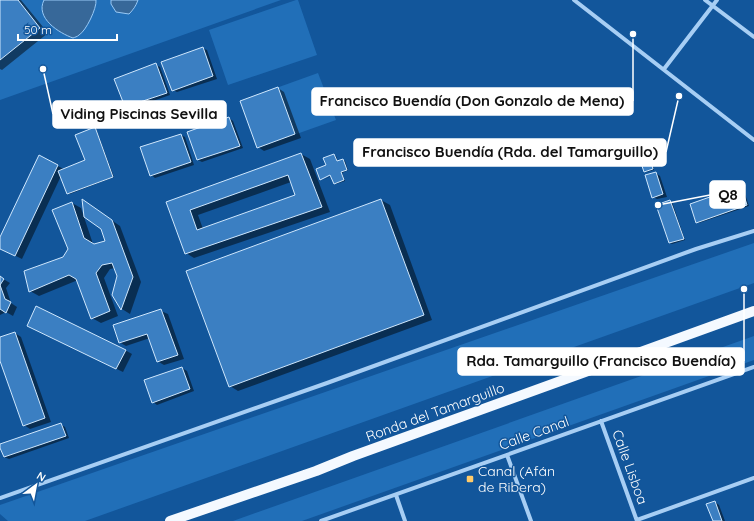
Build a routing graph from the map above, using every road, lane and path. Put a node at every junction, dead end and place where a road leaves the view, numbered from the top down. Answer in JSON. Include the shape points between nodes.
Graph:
{"nodes":[{"id":1,"x":574,"y":0,"type":"edge"},
{"id":2,"x":705,"y":0,"type":"edge"},
{"id":3,"x":717,"y":0,"type":"edge"},
{"id":4,"x":712,"y":5,"type":"junction"},
{"id":5,"x":754,"y":37,"type":"edge"},
{"id":6,"x":664,"y":69,"type":"junction"},
{"id":7,"x":754,"y":140,"type":"edge"},
{"id":8,"x":754,"y":231,"type":"edge"},
{"id":9,"x":754,"y":311,"type":"edge"},
{"id":10,"x":754,"y":367,"type":"edge"},
{"id":11,"x":601,"y":421,"type":"junction"},
{"id":12,"x":507,"y":455,"type":"junction"},
{"id":13,"x":754,"y":478,"type":"edge"},
{"id":14,"x":396,"y":494,"type":"junction"},
{"id":15,"x":0,"y":498,"type":"edge"},
{"id":16,"x":637,"y":520,"type":"edge"},
{"id":17,"x":170,"y":521,"type":"edge"},
{"id":18,"x":321,"y":521,"type":"edge"},
{"id":19,"x":405,"y":521,"type":"edge"},
{"id":20,"x":531,"y":521,"type":"edge"}],
"edges":[{"from":1,"to":6,"type":"street"},
{"from":2,"to":4,"type":"street"},
{"from":3,"to":4,"type":"street"},
{"from":4,"to":5,"type":"street"},
{"from":4,"to":6,"type":"street"},
{"from":6,"to":7,"type":"street"},
{"from":8,"to":15,"type":"street","via":[[696,249]]},
{"from":9,"to":17,"type":"main road","name":"Ronda del Tamarguillo","via":[[316,471]]},
{"from":10,"to":11,"type":"street","name":"Calle Canal"},
{"from":11,"to":12,"type":"street","name":"Calle Canal"},
{"from":11,"to":16,"type":"street","name":"Calle Lisboa"},
{"from":12,"to":14,"type":"street","name":"Calle Canal"},
{"from":12,"to":20,"type":"street"},
{"from":13,"to":16,"type":"street"},
{"from":14,"to":18,"type":"street","name":"Calle Canal"},
{"from":14,"to":19,"type":"street"}]}
